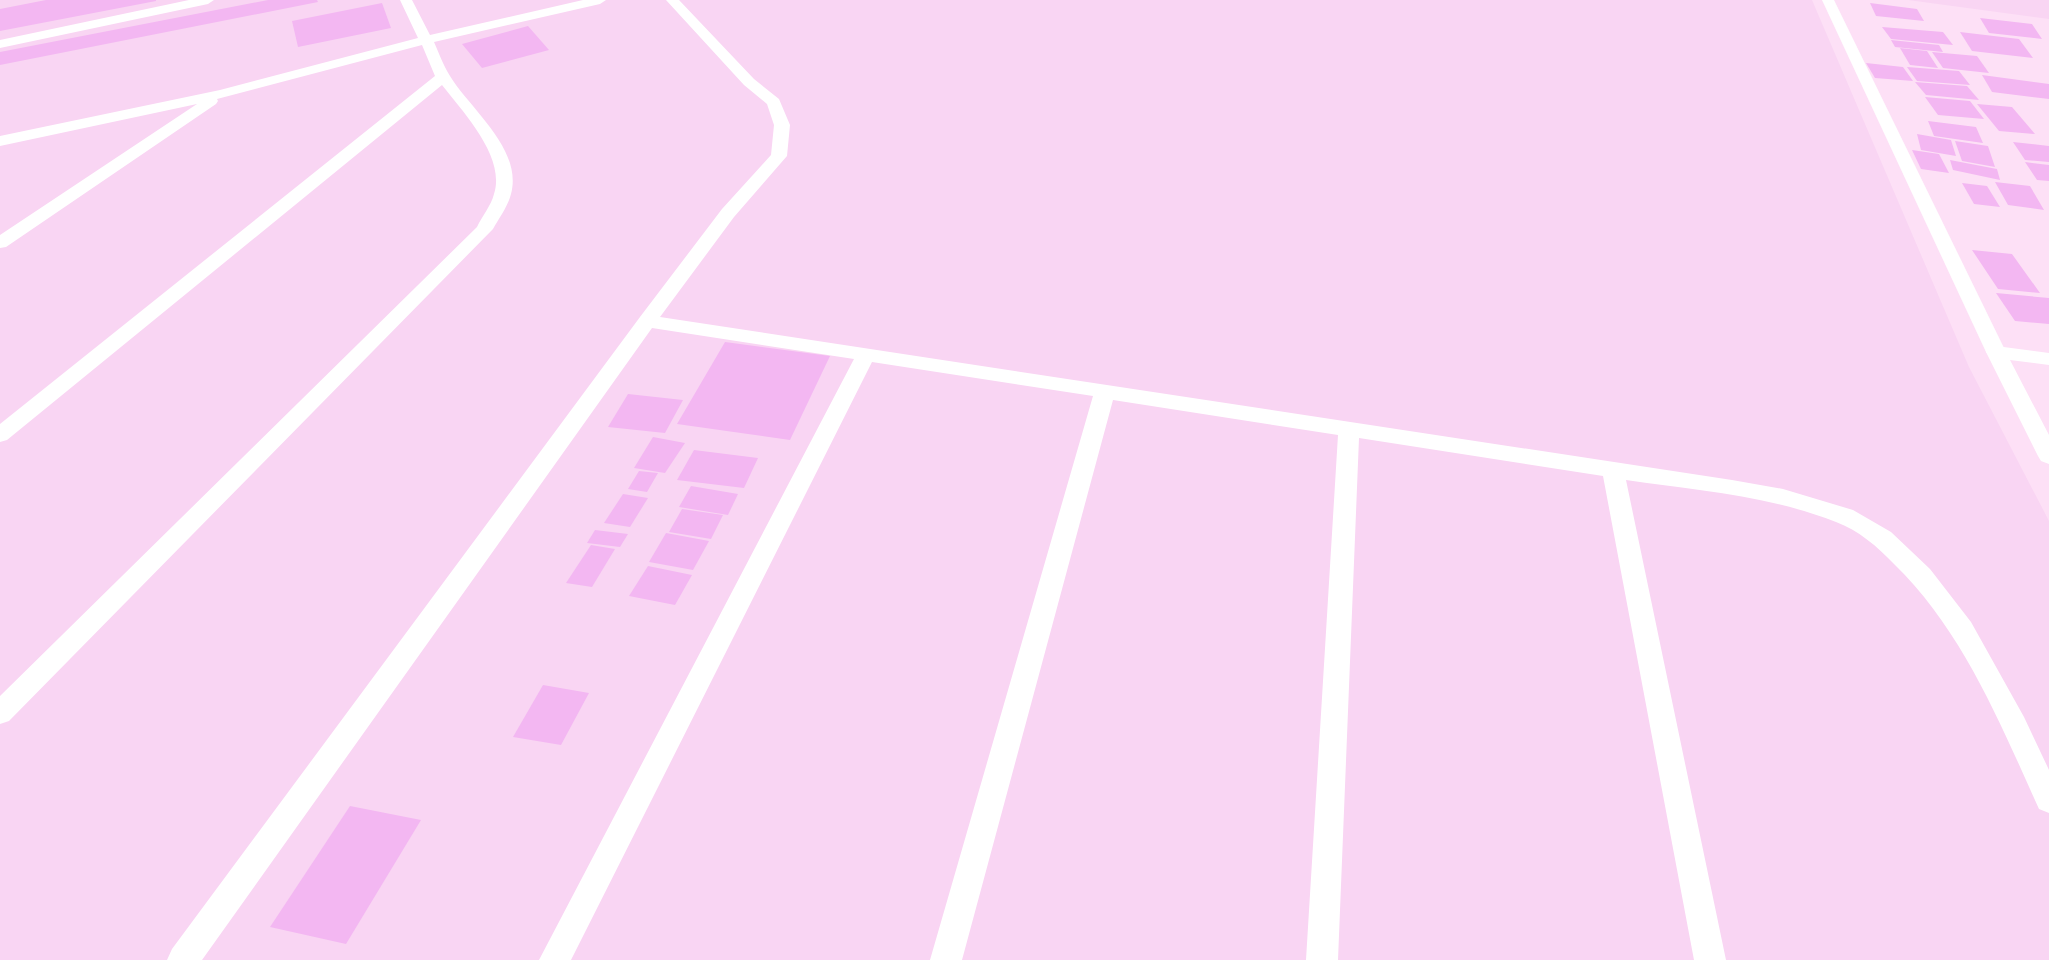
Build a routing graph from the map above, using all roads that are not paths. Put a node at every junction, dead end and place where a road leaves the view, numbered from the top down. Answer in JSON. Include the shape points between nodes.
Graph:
{"nodes":[{"id":1,"x":208,"y":0,"type":"edge"},
{"id":2,"x":406,"y":0,"type":"edge"},
{"id":3,"x":600,"y":0,"type":"edge"},
{"id":4,"x":672,"y":0,"type":"edge"},
{"id":5,"x":1828,"y":0,"type":"edge"},
{"id":6,"x":426,"y":40,"type":"junction"},
{"id":7,"x":0,"y":44,"type":"edge"},
{"id":8,"x":443,"y":77,"type":"junction"},
{"id":9,"x":221,"y":94,"type":"junction"},
{"id":10,"x":0,"y":141,"type":"edge"},
{"id":11,"x":0,"y":243,"type":"edge"},
{"id":12,"x":647,"y":321,"type":"junction"},
{"id":13,"x":1996,"y":352,"type":"junction"},
{"id":14,"x":866,"y":354,"type":"junction"},
{"id":15,"x":2049,"y":359,"type":"edge"},
{"id":16,"x":1105,"y":391,"type":"junction"},
{"id":17,"x":1349,"y":428,"type":"junction"},
{"id":18,"x":0,"y":435,"type":"edge"},
{"id":19,"x":2049,"y":456,"type":"edge"},
{"id":20,"x":1613,"y":469,"type":"junction"},
{"id":21,"x":0,"y":713,"type":"edge"},
{"id":22,"x":2049,"y":800,"type":"edge"},
{"id":23,"x":182,"y":960,"type":"edge"},
{"id":24,"x":555,"y":960,"type":"edge"},
{"id":25,"x":946,"y":960,"type":"edge"},
{"id":26,"x":1322,"y":960,"type":"edge"},
{"id":27,"x":1710,"y":960,"type":"edge"}],
"edges":[{"from":1,"to":7,"type":"street"},
{"from":2,"to":6,"type":"street"},
{"from":3,"to":6,"type":"street"},
{"from":4,"to":12,"type":"street","via":[[749,82],[774,102],[782,125],[779,156],[728,213]]},
{"from":5,"to":13,"type":"street"},
{"from":6,"to":8,"type":"street"},
{"from":6,"to":9,"type":"street"},
{"from":8,"to":18,"type":"street"},
{"from":8,"to":21,"type":"street","via":[[494,145],[505,171],[503,193],[484,229]]},
{"from":9,"to":10,"type":"street"},
{"from":9,"to":11,"type":"street"},
{"from":12,"to":14,"type":"street"},
{"from":12,"to":23,"type":"street"},
{"from":13,"to":15,"type":"street"},
{"from":13,"to":19,"type":"street"},
{"from":14,"to":16,"type":"street"},
{"from":14,"to":24,"type":"street"},
{"from":16,"to":17,"type":"street"},
{"from":16,"to":25,"type":"street"},
{"from":17,"to":20,"type":"street"},
{"from":17,"to":26,"type":"street"},
{"from":20,"to":22,"type":"street","via":[[1783,497],[1845,516],[1883,538],[1922,576],[1962,629],[2015,725]]},
{"from":20,"to":27,"type":"street"}]}
